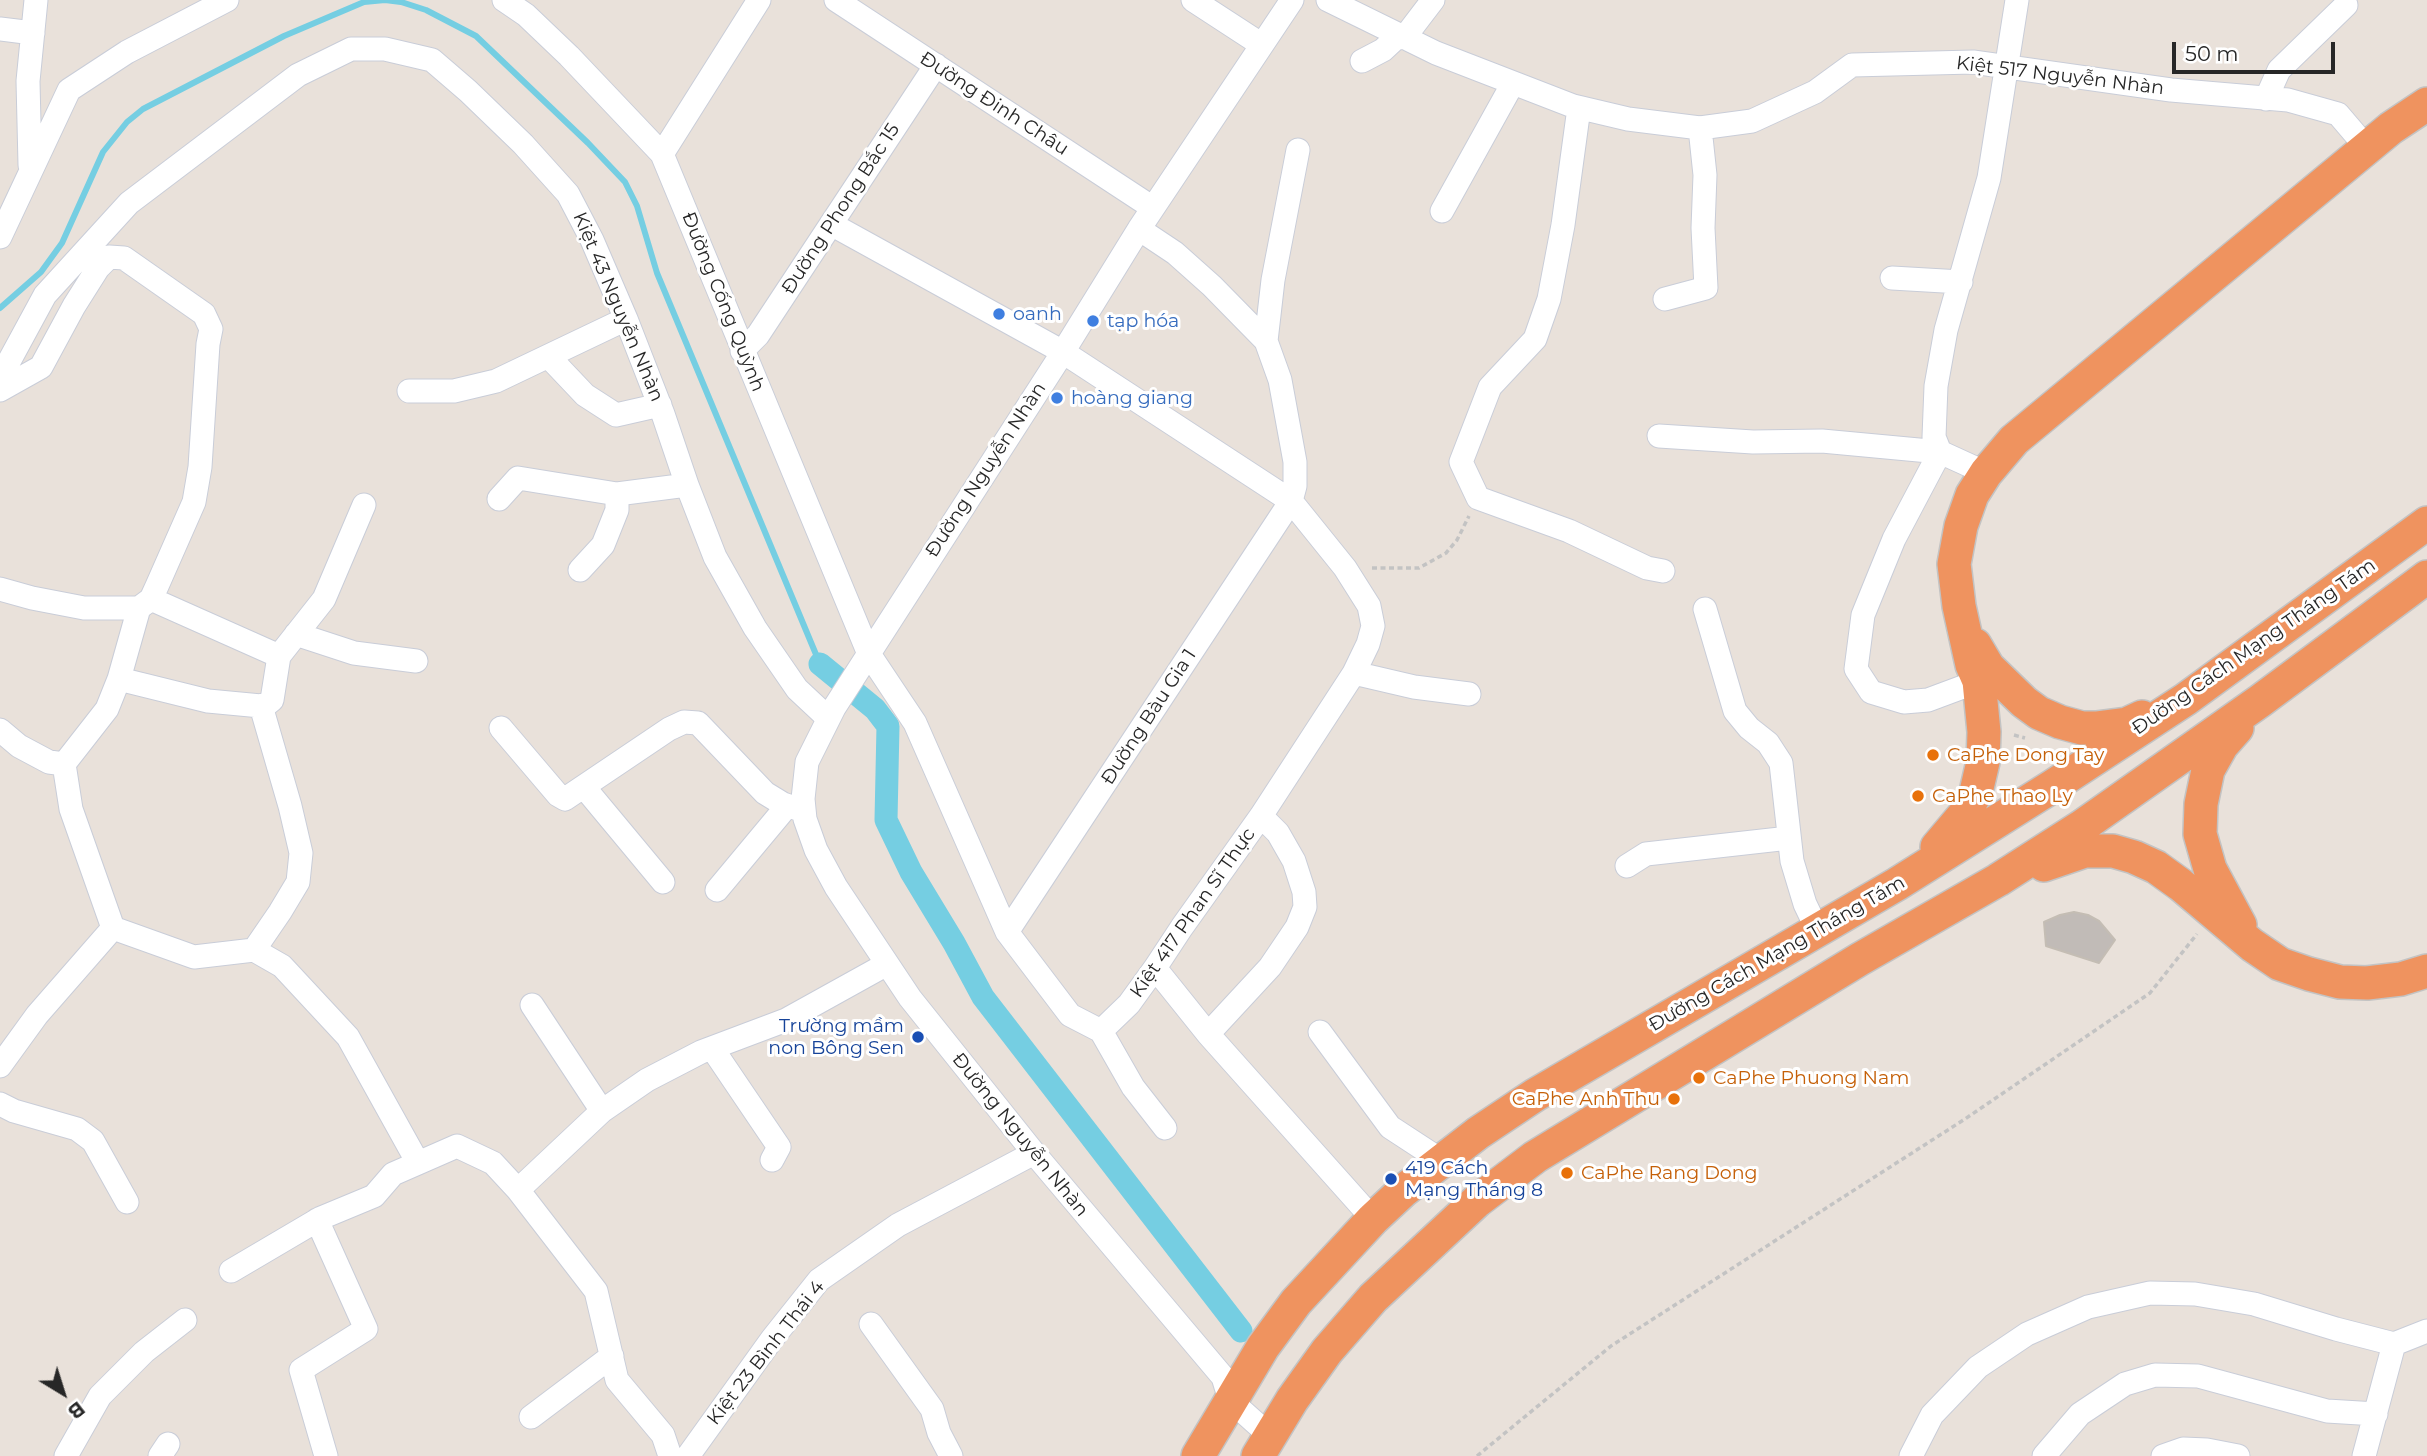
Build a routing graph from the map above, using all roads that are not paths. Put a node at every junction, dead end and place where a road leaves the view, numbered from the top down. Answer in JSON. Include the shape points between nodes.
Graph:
{"nodes":[{"id":1,"x":36,"y":0,"type":"edge"},
{"id":2,"x":227,"y":0,"type":"edge"},
{"id":3,"x":504,"y":0,"type":"edge"},
{"id":4,"x":759,"y":0,"type":"edge"},
{"id":5,"x":836,"y":0,"type":"edge"},
{"id":6,"x":1193,"y":0,"type":"edge"},
{"id":7,"x":1292,"y":0,"type":"edge"},
{"id":8,"x":1328,"y":0,"type":"edge"},
{"id":9,"x":1433,"y":0,"type":"edge"},
{"id":10,"x":2017,"y":0,"type":"edge"},
{"id":11,"x":2344,"y":2,"type":"edge"},
{"id":12,"x":0,"y":29,"type":"edge"},
{"id":13,"x":33,"y":33,"type":"junction"},
{"id":14,"x":1401,"y":37,"type":"junction"},
{"id":15,"x":1262,"y":45,"type":"junction"},
{"id":16,"x":1362,"y":61,"type":"dead end"},
{"id":17,"x":936,"y":65,"type":"junction"},
{"id":18,"x":2007,"y":65,"type":"junction"},
{"id":19,"x":2427,"y":81,"type":"edge"},
{"id":20,"x":1513,"y":83,"type":"junction"},
{"id":21,"x":2266,"y":99,"type":"junction"},
{"id":22,"x":2427,"y":104,"type":"edge"},
{"id":23,"x":1576,"y":107,"type":"junction"},
{"id":24,"x":1700,"y":128,"type":"junction"},
{"id":25,"x":2379,"y":138,"type":"junction"},
{"id":26,"x":1298,"y":150,"type":"dead end"},
{"id":27,"x":662,"y":154,"type":"junction"},
{"id":28,"x":30,"y":171,"type":"junction"},
{"id":29,"x":1153,"y":208,"type":"junction"},
{"id":30,"x":1442,"y":211,"type":"dead end"},
{"id":31,"x":831,"y":224,"type":"junction"},
{"id":32,"x":1139,"y":229,"type":"junction"},
{"id":33,"x":0,"y":237,"type":"edge"},
{"id":34,"x":1892,"y":278,"type":"dead end"},
{"id":35,"x":1961,"y":282,"type":"junction"},
{"id":36,"x":1665,"y":299,"type":"dead end"},
{"id":37,"x":626,"y":319,"type":"junction"},
{"id":38,"x":1266,"y":341,"type":"junction"},
{"id":39,"x":742,"y":351,"type":"junction"},
{"id":40,"x":1063,"y":352,"type":"junction"},
{"id":41,"x":549,"y":357,"type":"junction"},
{"id":42,"x":0,"y":378,"type":"edge"},
{"id":43,"x":0,"y":390,"type":"edge"},
{"id":44,"x":410,"y":391,"type":"dead end"},
{"id":45,"x":660,"y":405,"type":"junction"},
{"id":46,"x":1658,"y":436,"type":"dead end"},
{"id":47,"x":1940,"y":452,"type":"junction"},
{"id":48,"x":1986,"y":473,"type":"junction"},
{"id":49,"x":687,"y":485,"type":"junction"},
{"id":50,"x":617,"y":494,"type":"junction"},
{"id":51,"x":499,"y":499,"type":"dead end"},
{"id":52,"x":1291,"y":501,"type":"junction"},
{"id":53,"x":364,"y":505,"type":"dead end"},
{"id":54,"x":2427,"y":523,"type":"edge"},
{"id":55,"x":580,"y":570,"type":"dead end"},
{"id":56,"x":1663,"y":571,"type":"dead end"},
{"id":57,"x":2427,"y":577,"type":"edge"},
{"id":58,"x":0,"y":589,"type":"edge"},
{"id":59,"x":145,"y":604,"type":"junction"},
{"id":60,"x":1705,"y":609,"type":"dead end"},
{"id":61,"x":1963,"y":625,"type":"junction"},
{"id":62,"x":296,"y":634,"type":"junction"},
{"id":63,"x":279,"y":656,"type":"junction"},
{"id":64,"x":416,"y":661,"type":"dead end"},
{"id":65,"x":864,"y":661,"type":"junction"},
{"id":66,"x":1354,"y":673,"type":"junction"},
{"id":67,"x":118,"y":679,"type":"junction"},
{"id":68,"x":1979,"y":681,"type":"junction"},
{"id":69,"x":1469,"y":694,"type":"dead end"},
{"id":70,"x":2186,"y":699,"type":"junction"},
{"id":71,"x":2260,"y":701,"type":"junction"},
{"id":72,"x":261,"y":706,"type":"junction"},
{"id":73,"x":831,"y":713,"type":"junction"},
{"id":74,"x":501,"y":728,"type":"dead end"},
{"id":75,"x":0,"y":730,"type":"edge"},
{"id":76,"x":64,"y":764,"type":"junction"},
{"id":77,"x":575,"y":793,"type":"junction"},
{"id":78,"x":796,"y":809,"type":"junction"},
{"id":79,"x":1261,"y":816,"type":"junction"},
{"id":80,"x":1789,"y":838,"type":"junction"},
{"id":81,"x":1627,"y":866,"type":"dead end"},
{"id":82,"x":1998,"y":880,"type":"junction"},
{"id":83,"x":663,"y":882,"type":"dead end"},
{"id":84,"x":1897,"y":884,"type":"junction"},
{"id":85,"x":717,"y":890,"type":"dead end"},
{"id":86,"x":113,"y":928,"type":"junction"},
{"id":87,"x":1818,"y":931,"type":"junction"},
{"id":88,"x":1007,"y":932,"type":"junction"},
{"id":89,"x":2252,"y":945,"type":"junction"},
{"id":90,"x":254,"y":950,"type":"junction"},
{"id":91,"x":887,"y":964,"type":"junction"},
{"id":92,"x":1156,"y":968,"type":"junction"},
{"id":93,"x":2427,"y":971,"type":"edge"},
{"id":94,"x":532,"y":1005,"type":"dead end"},
{"id":95,"x":1101,"y":1031,"type":"junction"},
{"id":96,"x":1320,"y":1032,"type":"dead end"},
{"id":97,"x":1208,"y":1034,"type":"junction"},
{"id":98,"x":712,"y":1048,"type":"junction"},
{"id":99,"x":0,"y":1066,"type":"edge"},
{"id":100,"x":0,"y":1104,"type":"edge"},
{"id":101,"x":601,"y":1111,"type":"junction"},
{"id":102,"x":1165,"y":1128,"type":"dead end"},
{"id":103,"x":1034,"y":1153,"type":"junction"},
{"id":104,"x":772,"y":1160,"type":"dead end"},
{"id":105,"x":1442,"y":1161,"type":"junction"},
{"id":106,"x":418,"y":1163,"type":"junction"},
{"id":107,"x":517,"y":1190,"type":"junction"},
{"id":108,"x":127,"y":1202,"type":"dead end"},
{"id":109,"x":1373,"y":1219,"type":"junction"},
{"id":110,"x":317,"y":1220,"type":"junction"},
{"id":111,"x":230,"y":1271,"type":"dead end"},
{"id":112,"x":185,"y":1320,"type":"dead end"},
{"id":113,"x":871,"y":1324,"type":"dead end"},
{"id":114,"x":2427,"y":1331,"type":"edge"},
{"id":115,"x":2394,"y":1344,"type":"junction"},
{"id":116,"x":612,"y":1356,"type":"junction"},
{"id":117,"x":1230,"y":1400,"type":"junction"},
{"id":118,"x":2376,"y":1414,"type":"junction"},
{"id":119,"x":531,"y":1417,"type":"dead end"},
{"id":120,"x":1264,"y":1445,"type":"edge"},
{"id":121,"x":66,"y":1456,"type":"edge"},
{"id":122,"x":326,"y":1456,"type":"edge"},
{"id":123,"x":670,"y":1456,"type":"edge"},
{"id":124,"x":688,"y":1456,"type":"edge"},
{"id":125,"x":951,"y":1456,"type":"edge"},
{"id":126,"x":1198,"y":1456,"type":"edge"},
{"id":127,"x":1911,"y":1456,"type":"edge"},
{"id":128,"x":2044,"y":1456,"type":"edge"},
{"id":129,"x":2163,"y":1456,"type":"edge"},
{"id":130,"x":2238,"y":1456,"type":"edge"},
{"id":131,"x":2364,"y":1456,"type":"edge"}],
"edges":[{"from":1,"to":13,"type":"street"},
{"from":2,"to":28,"type":"street","via":[[127,52],[69,90]]},
{"from":3,"to":27,"type":"street","name":"Đường Cống Quỳnh","via":[[569,56]]},
{"from":4,"to":27,"type":"street"},
{"from":5,"to":17,"type":"street","name":"Đường Đinh Châu"},
{"from":6,"to":15,"type":"street"},
{"from":7,"to":15,"type":"street","name":"Đường Nguyễn Nhàn"},
{"from":8,"to":14,"type":"street","name":"Kiệt 517 Nguyễn Nhàn"},
{"from":9,"to":14,"type":"street"},
{"from":10,"to":18,"type":"street"},
{"from":11,"to":21,"type":"street","via":[[2279,70]]},
{"from":12,"to":13,"type":"street"},
{"from":13,"to":28,"type":"street","via":[[28,81]]},
{"from":14,"to":16,"type":"street"},
{"from":14,"to":20,"type":"street","name":"Kiệt 517 Nguyễn Nhàn"},
{"from":15,"to":29,"type":"street","name":"Đường Nguyễn Nhàn"},
{"from":17,"to":29,"type":"street","name":"Đường Đinh Châu"},
{"from":17,"to":31,"type":"street","name":"Đường Phong Bắc 15"},
{"from":18,"to":21,"type":"street","name":"Kiệt 517 Nguyễn Nhàn"},
{"from":18,"to":24,"type":"street","name":"Kiệt 517 Nguyễn Nhàn","via":[[1853,65],[1815,92],[1752,121]]},
{"from":18,"to":35,"type":"street","via":[[1989,178]]},
{"from":19,"to":25,"type":"highway"},
{"from":20,"to":23,"type":"street","name":"Kiệt 517 Nguyễn Nhàn"},
{"from":20,"to":30,"type":"street"},
{"from":21,"to":25,"type":"street","name":"Kiệt 517 Nguyễn Nhàn","via":[[2288,100],[2338,114]]},
{"from":22,"to":25,"type":"highway"},
{"from":23,"to":24,"type":"street","name":"Kiệt 517 Nguyễn Nhàn"},
{"from":23,"to":56,"type":"street","via":[[1563,225],[1549,299],[1535,339],[1490,387],[1461,462],[1478,498]]},
{"from":24,"to":36,"type":"street","via":[[1706,288]]},
{"from":25,"to":48,"type":"highway","via":[[2014,440]]},
{"from":26,"to":38,"type":"street"},
{"from":27,"to":39,"type":"street","name":"Đường Cống Quỳnh"},
{"from":28,"to":33,"type":"street"},
{"from":29,"to":32,"type":"street","name":"Đường Nguyễn Nhàn"},
{"from":31,"to":39,"type":"street","name":"Đường Phong Bắc 15","via":[[758,335]]},
{"from":31,"to":40,"type":"street","name":"Kiệt 417 Phan Sĩ Thực"},
{"from":32,"to":38,"type":"street","via":[[1175,253]]},
{"from":32,"to":40,"type":"street","name":"Đường Nguyễn Nhàn"},
{"from":34,"to":35,"type":"street"},
{"from":35,"to":47,"type":"street","via":[[1936,386],[1934,437]]},
{"from":37,"to":41,"type":"street"},
{"from":37,"to":42,"type":"street","name":"Kiệt 43 Nguyễn Nhàn","via":[[568,194],[487,108],[432,60],[385,49],[351,49],[298,75],[130,203],[45,295]]},
{"from":37,"to":45,"type":"street","name":"Kiệt 43 Nguyễn Nhàn"},
{"from":38,"to":52,"type":"street","via":[[1280,380],[1295,462]]},
{"from":39,"to":65,"type":"street","name":"Đường Cống Quỳnh"},
{"from":40,"to":52,"type":"street","name":"Kiệt 417 Phan Sĩ Thực"},
{"from":40,"to":65,"type":"street","name":"Đường Nguyễn Nhàn"},
{"from":41,"to":44,"type":"street","via":[[496,381],[454,391]]},
{"from":41,"to":45,"type":"street","via":[[585,395],[616,415]]},
{"from":43,"to":59,"type":"street","via":[[41,367],[74,306],[109,257],[124,258],[204,314],[211,329],[194,502]]},
{"from":45,"to":49,"type":"street","name":"Kiệt 43 Nguyễn Nhàn"},
{"from":46,"to":47,"type":"street","via":[[1822,441]]},
{"from":47,"to":48,"type":"street"},
{"from":47,"to":68,"type":"street","via":[[1894,539],[1863,615],[1856,669],[1871,692],[1904,702],[1928,701]]},
{"from":48,"to":61,"type":"highway","via":[[1961,526],[1954,564]]},
{"from":49,"to":50,"type":"street"},
{"from":49,"to":73,"type":"street","name":"Kiệt 43 Nguyễn Nhàn","via":[[715,557],[755,628],[797,689]]},
{"from":50,"to":51,"type":"street","via":[[517,478]]},
{"from":50,"to":55,"type":"street","via":[[617,510],[603,545]]},
{"from":52,"to":66,"type":"street","name":"Kiệt 417 Phan Sĩ Thực","via":[[1369,606],[1373,626]]},
{"from":52,"to":88,"type":"street","name":"Đường Bàu Gia 1"},
{"from":53,"to":62,"type":"street","via":[[324,599]]},
{"from":54,"to":70,"type":"highway","name":"Đường Cách Mạng Tháng Tám"},
{"from":57,"to":71,"type":"highway"},
{"from":58,"to":59,"type":"street","via":[[84,608]]},
{"from":59,"to":63,"type":"street"},
{"from":59,"to":67,"type":"street"},
{"from":60,"to":80,"type":"street","via":[[1735,711],[1768,743],[1781,763]]},
{"from":61,"to":68,"type":"highway"},
{"from":61,"to":70,"type":"highway","via":[[2004,684],[2039,713],[2060,722],[2089,728],[2127,724]]},
{"from":62,"to":63,"type":"street"},
{"from":62,"to":64,"type":"street","via":[[354,653]]},
{"from":63,"to":72,"type":"street","via":[[272,700]]},
{"from":65,"to":73,"type":"street","name":"Đường Nguyễn Nhàn"},
{"from":65,"to":88,"type":"street","name":"Đường Cống Quỳnh","via":[[915,723]]},
{"from":66,"to":69,"type":"street"},
{"from":66,"to":79,"type":"street","name":"Kiệt 417 Phan Sĩ Thực"},
{"from":67,"to":72,"type":"street","via":[[208,701]]},
{"from":67,"to":76,"type":"street","via":[[107,709]]},
{"from":68,"to":84,"type":"highway","via":[[1983,752],[1976,792],[1947,838]]},
{"from":70,"to":84,"type":"highway","name":"Đường Cách Mạng Tháng Tám"},
{"from":71,"to":82,"type":"highway"},
{"from":71,"to":89,"type":"highway","via":[[2222,745],[2208,770],[2200,834],[2222,895]]},
{"from":72,"to":90,"type":"street","via":[[301,853],[298,882]]},
{"from":73,"to":78,"type":"street","name":"Đường Nguyễn Nhàn","via":[[807,762],[803,799]]},
{"from":74,"to":77,"type":"street","via":[[558,795]]},
{"from":75,"to":76,"type":"street","via":[[19,746]]},
{"from":76,"to":86,"type":"street","via":[[71,809]]},
{"from":77,"to":78,"type":"street","via":[[669,729],[684,722],[698,723],[765,793]]},
{"from":77,"to":83,"type":"street"},
{"from":78,"to":85,"type":"street"},
{"from":78,"to":91,"type":"street","name":"Đường Nguyễn Nhàn","via":[[836,887]]},
{"from":79,"to":92,"type":"street","name":"Kiệt 417 Phan Sĩ Thực"},
{"from":79,"to":97,"type":"street","via":[[1278,832],[1294,861],[1305,907],[1270,967]]},
{"from":80,"to":81,"type":"street","via":[[1646,854]]},
{"from":80,"to":87,"type":"street","via":[[1797,881]]},
{"from":82,"to":89,"type":"highway","via":[[2085,852],[2113,851],[2156,867]]},
{"from":82,"to":120,"type":"highway","via":[[1535,1157],[1476,1201],[1373,1298],[1327,1351]]},
{"from":84,"to":87,"type":"highway","name":"Đường Cách Mạng Tháng Tám"},
{"from":86,"to":90,"type":"street","via":[[194,957]]},
{"from":86,"to":99,"type":"street","via":[[37,1015]]},
{"from":87,"to":105,"type":"highway","name":"Đường Cách Mạng Tháng Tám","via":[[1535,1096]]},
{"from":88,"to":95,"type":"street","via":[[1070,1015]]},
{"from":89,"to":93,"type":"highway","via":[[2280,964],[2340,982],[2401,979]]},
{"from":90,"to":106,"type":"street","via":[[282,966],[348,1037]]},
{"from":91,"to":98,"type":"street","via":[[786,1020]]},
{"from":91,"to":103,"type":"street","name":"Đường Nguyễn Nhàn"},
{"from":92,"to":95,"type":"street","name":"Kiệt 417 Phan Sĩ Thực"},
{"from":92,"to":97,"type":"street"},
{"from":94,"to":101,"type":"street"},
{"from":95,"to":102,"type":"street","via":[[1133,1087]]},
{"from":96,"to":105,"type":"street","via":[[1390,1127]]},
{"from":97,"to":109,"type":"street"},
{"from":98,"to":101,"type":"street","via":[[647,1080]]},
{"from":98,"to":104,"type":"street","via":[[779,1147]]},
{"from":100,"to":108,"type":"street","via":[[77,1129],[93,1141]]},
{"from":101,"to":107,"type":"street"},
{"from":103,"to":117,"type":"street","name":"Đường Nguyễn Nhàn","via":[[1223,1377]]},
{"from":103,"to":124,"type":"street","name":"Kiệt 23 Bình Thái 4","via":[[898,1225],[819,1280]]},
{"from":105,"to":109,"type":"highway","name":"Đường Cách Mạng Tháng Tám"},
{"from":106,"to":107,"type":"street","via":[[457,1146],[493,1163]]},
{"from":106,"to":110,"type":"street","via":[[393,1174],[374,1196]]},
{"from":107,"to":116,"type":"street","via":[[596,1291]]},
{"from":109,"to":117,"type":"highway","name":"Đường Cách Mạng Tháng Tám","via":[[1296,1302]]},
{"from":110,"to":111,"type":"street"},
{"from":110,"to":122,"type":"street","via":[[366,1329],[300,1370]]},
{"from":112,"to":121,"type":"street","via":[[100,1396]]},
{"from":113,"to":125,"type":"street","via":[[932,1409]]},
{"from":114,"to":115,"type":"street"},
{"from":115,"to":118,"type":"street"},
{"from":115,"to":127,"type":"street","via":[[2254,1304],[2195,1294],[2150,1293],[2088,1307],[2027,1334],[1978,1367],[1932,1415]]},
{"from":116,"to":119,"type":"street"},
{"from":116,"to":123,"type":"street","via":[[617,1380],[663,1435]]},
{"from":117,"to":120,"type":"street","name":"Đường Nguyễn Nhàn"},
{"from":117,"to":126,"type":"highway","name":"Đường Cách Mạng Tháng Tám"},
{"from":118,"to":128,"type":"street","via":[[2327,1411],[2198,1376],[2155,1375],[2125,1384],[2080,1413]]},
{"from":118,"to":131,"type":"street"},
{"from":129,"to":130,"type":"street","via":[[2183,1448]]}]}
